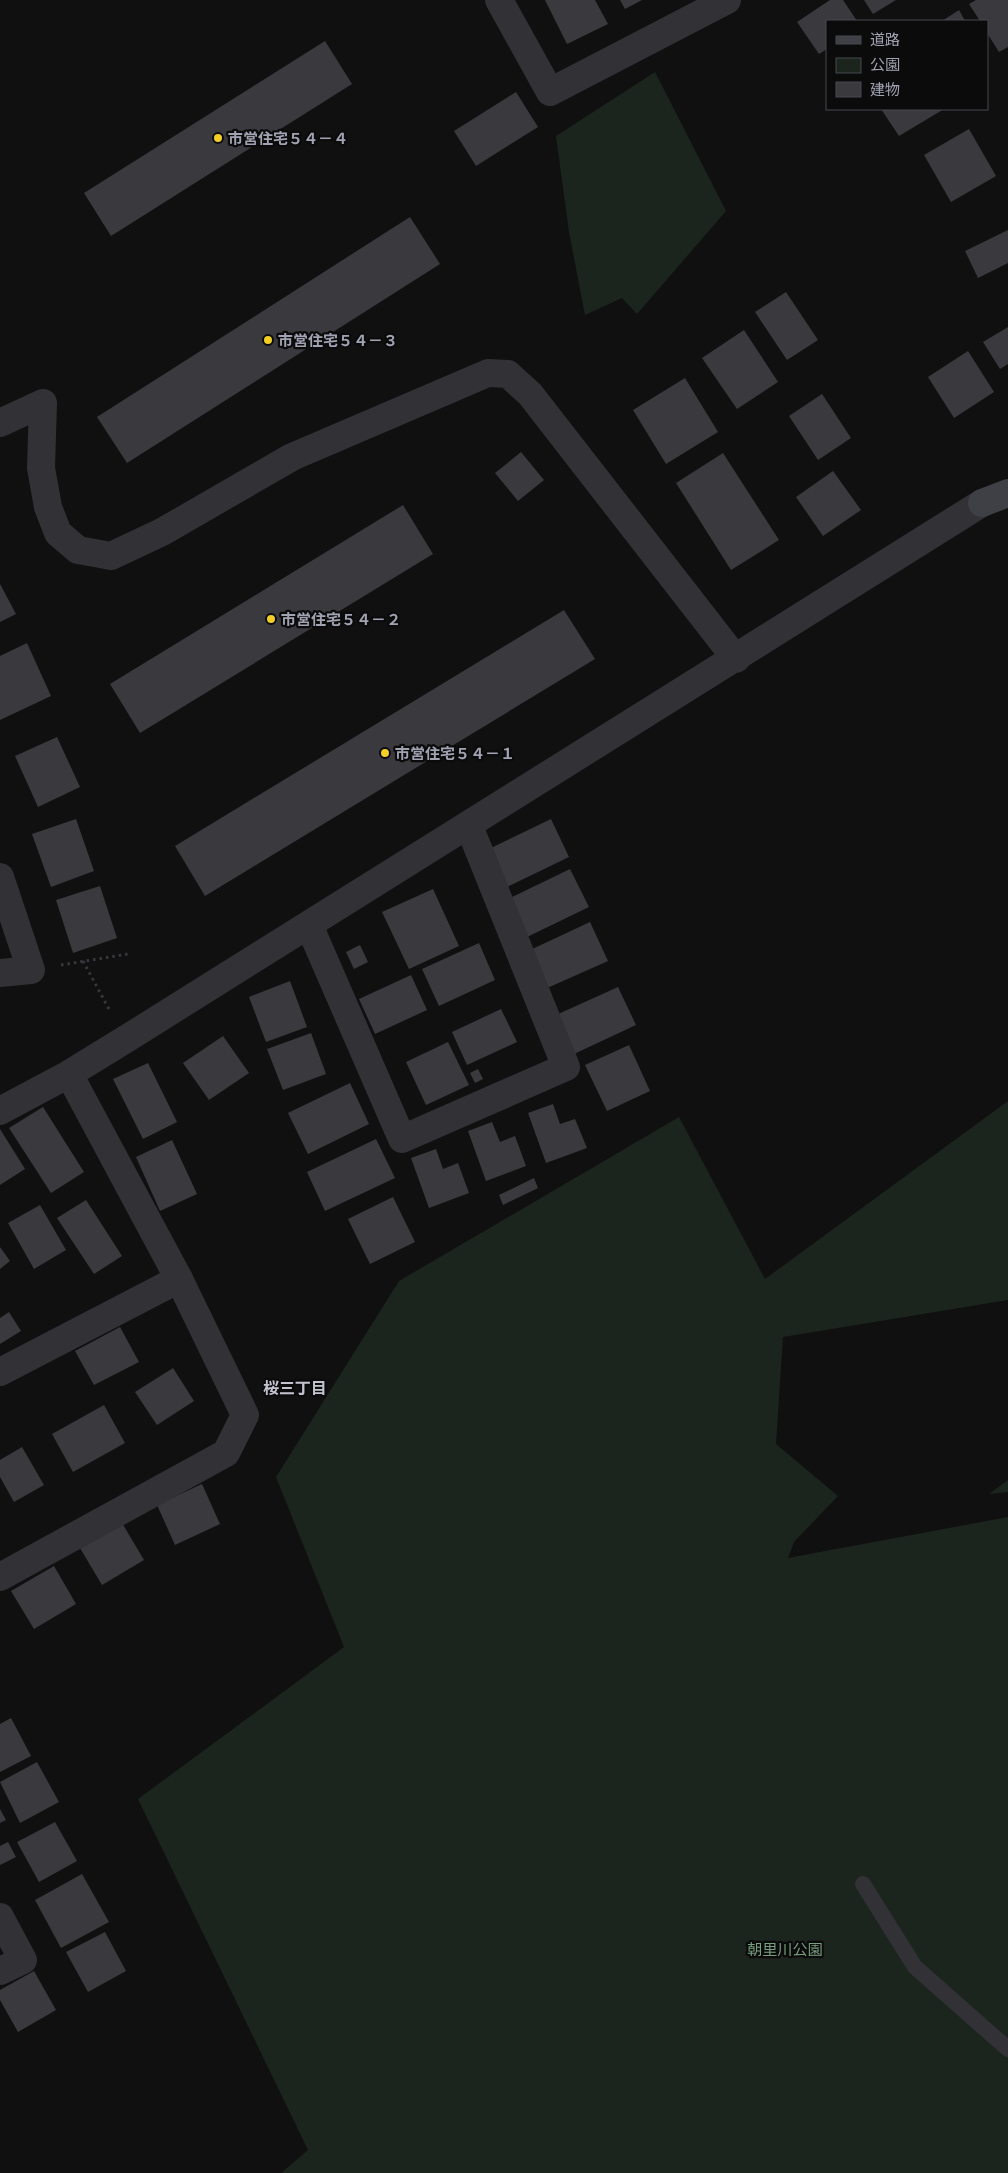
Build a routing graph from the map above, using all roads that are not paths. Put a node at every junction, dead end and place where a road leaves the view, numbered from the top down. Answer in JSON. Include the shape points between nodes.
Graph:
{"nodes":[{"id":1,"x":498,"y":0,"type":"edge"},
{"id":2,"x":727,"y":0,"type":"edge"},
{"id":3,"x":0,"y":423,"type":"edge"},
{"id":4,"x":1008,"y":493,"type":"edge"},
{"id":5,"x":736,"y":658,"type":"junction"},
{"id":6,"x":469,"y":826,"type":"junction"},
{"id":7,"x":0,"y":877,"type":"edge"},
{"id":8,"x":309,"y":925,"type":"junction"},
{"id":9,"x":0,"y":973,"type":"edge"},
{"id":10,"x":70,"y":1074,"type":"junction"},
{"id":11,"x":0,"y":1111,"type":"edge"},
{"id":12,"x":179,"y":1279,"type":"junction"},
{"id":13,"x":0,"y":1372,"type":"edge"},
{"id":14,"x":0,"y":1577,"type":"edge"},
{"id":15,"x":863,"y":1884,"type":"dead end"},
{"id":16,"x":0,"y":1917,"type":"edge"},
{"id":17,"x":0,"y":1971,"type":"edge"},
{"id":18,"x":1008,"y":2049,"type":"edge"}],
"edges":[{"from":1,"to":2,"type":"street","via":[[550,92]]},
{"from":3,"to":5,"type":"street","via":[[44,403],[41,468],[48,507],[58,533],[78,550],[111,556],[162,532],[292,457],[488,373],[508,374],[530,394]]},
{"from":4,"to":5,"type":"street","via":[[982,503]]},
{"from":5,"to":6,"type":"street"},
{"from":6,"to":8,"type":"street"},
{"from":6,"to":8,"type":"street","via":[[566,1066],[402,1139]]},
{"from":7,"to":9,"type":"street","via":[[31,970]]},
{"from":8,"to":10,"type":"street"},
{"from":10,"to":11,"type":"street"},
{"from":10,"to":12,"type":"street"},
{"from":12,"to":13,"type":"street"},
{"from":12,"to":14,"type":"street","via":[[245,1415],[226,1453]]},
{"from":15,"to":18,"type":"lane","via":[[915,1967]]},
{"from":16,"to":17,"type":"street","via":[[23,1960]]}]}
